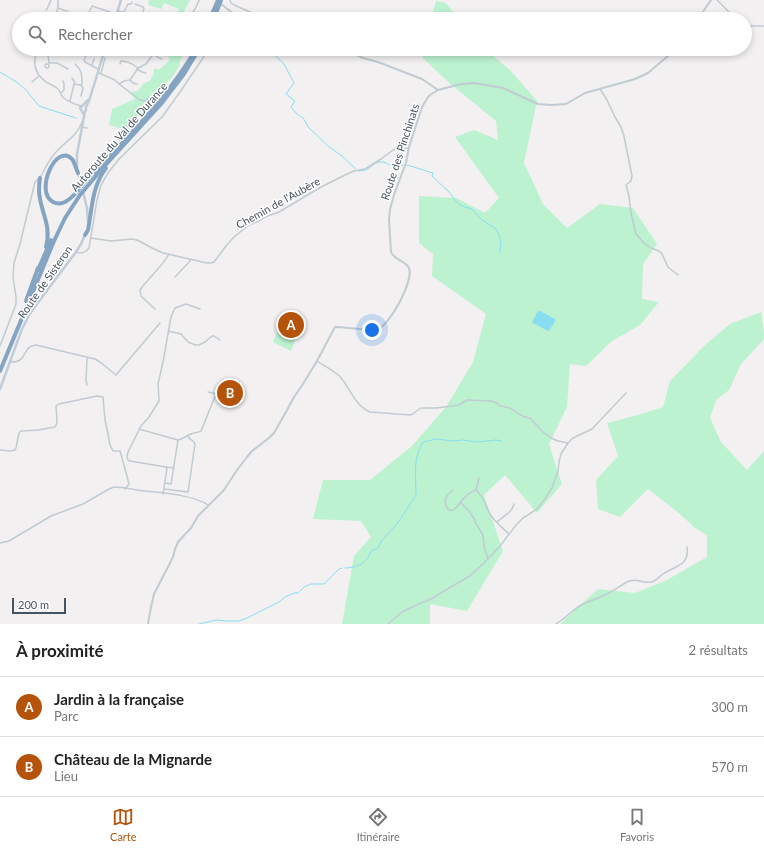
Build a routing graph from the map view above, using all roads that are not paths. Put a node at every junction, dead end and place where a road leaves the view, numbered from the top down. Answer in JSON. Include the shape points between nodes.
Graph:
{"nodes":[{"id":1,"x":51,"y":0,"type":"edge"},
{"id":2,"x":58,"y":0,"type":"edge"},
{"id":3,"x":121,"y":0,"type":"edge"},
{"id":4,"x":199,"y":0,"type":"edge"},
{"id":5,"x":219,"y":0,"type":"edge"},
{"id":6,"x":230,"y":0,"type":"edge"},
{"id":7,"x":711,"y":0,"type":"edge"},
{"id":8,"x":717,"y":0,"type":"edge"},
{"id":9,"x":132,"y":2,"type":"dead end"},
{"id":10,"x":135,"y":4,"type":"dead end"},
{"id":11,"x":58,"y":8,"type":"junction"},
{"id":12,"x":46,"y":10,"type":"dead end"},
{"id":13,"x":68,"y":11,"type":"dead end"},
{"id":14,"x":119,"y":11,"type":"joint"},
{"id":15,"x":56,"y":12,"type":"edge"},
{"id":16,"x":89,"y":12,"type":"edge"},
{"id":17,"x":110,"y":12,"type":"edge"},
{"id":18,"x":142,"y":12,"type":"edge"},
{"id":19,"x":193,"y":12,"type":"edge"},
{"id":20,"x":213,"y":12,"type":"edge"},
{"id":21,"x":216,"y":12,"type":"edge"},
{"id":22,"x":231,"y":12,"type":"edge"},
{"id":23,"x":250,"y":12,"type":"edge"},
{"id":24,"x":703,"y":12,"type":"edge"},
{"id":25,"x":729,"y":12,"type":"edge"},
{"id":26,"x":752,"y":26,"type":"edge"},
{"id":27,"x":764,"y":26,"type":"edge"},
{"id":28,"x":36,"y":56,"type":"edge"},
{"id":29,"x":48,"y":56,"type":"edge"},
{"id":30,"x":86,"y":56,"type":"edge"},
{"id":31,"x":103,"y":56,"type":"edge"},
{"id":32,"x":152,"y":56,"type":"edge"},
{"id":33,"x":156,"y":56,"type":"edge"},
{"id":34,"x":192,"y":56,"type":"edge"},
{"id":35,"x":195,"y":56,"type":"edge"},
{"id":36,"x":204,"y":56,"type":"edge"},
{"id":37,"x":359,"y":56,"type":"edge"},
{"id":38,"x":667,"y":56,"type":"edge"},
{"id":39,"x":105,"y":58,"type":"dead end"},
{"id":40,"x":162,"y":59,"type":"dead end"},
{"id":41,"x":94,"y":60,"type":"dead end"},
{"id":42,"x":48,"y":64,"type":"junction"},
{"id":43,"x":74,"y":64,"type":"dead end"},
{"id":44,"x":120,"y":64,"type":"dead end"},
{"id":45,"x":92,"y":66,"type":"junction"},
{"id":46,"x":46,"y":69,"type":"dead end"},
{"id":47,"x":68,"y":69,"type":"dead end"},
{"id":48,"x":138,"y":69,"type":"junction"},
{"id":49,"x":99,"y":71,"type":"junction"},
{"id":50,"x":146,"y":73,"type":"dead end"},
{"id":51,"x":39,"y":76,"type":"junction"},
{"id":52,"x":72,"y":78,"type":"dead end"},
{"id":53,"x":130,"y":80,"type":"junction"},
{"id":54,"x":63,"y":81,"type":"dead end"},
{"id":55,"x":32,"y":82,"type":"dead end"},
{"id":56,"x":75,"y":84,"type":"junction"},
{"id":57,"x":119,"y":84,"type":"junction"},
{"id":58,"x":137,"y":84,"type":"dead end"},
{"id":59,"x":82,"y":85,"type":"junction"},
{"id":60,"x":600,"y":89,"type":"junction"},
{"id":61,"x":438,"y":90,"type":"junction"},
{"id":62,"x":61,"y":94,"type":"junction"},
{"id":63,"x":81,"y":96,"type":"dead end"},
{"id":64,"x":150,"y":97,"type":"dead end"},
{"id":65,"x":70,"y":101,"type":"junction"},
{"id":66,"x":82,"y":108,"type":"junction"},
{"id":67,"x":155,"y":112,"type":"junction"},
{"id":68,"x":84,"y":116,"type":"junction"},
{"id":69,"x":82,"y":127,"type":"junction"},
{"id":70,"x":87,"y":128,"type":"dead end"},
{"id":71,"x":81,"y":133,"type":"junction"},
{"id":72,"x":75,"y":135,"type":"junction"},
{"id":73,"x":409,"y":148,"type":"junction"},
{"id":74,"x":98,"y":169,"type":"junction"},
{"id":75,"x":78,"y":173,"type":"junction"},
{"id":76,"x":40,"y":178,"type":"junction"},
{"id":77,"x":85,"y":236,"type":"junction"},
{"id":78,"x":91,"y":238,"type":"junction"},
{"id":79,"x":76,"y":252,"type":"junction"},
{"id":80,"x":169,"y":254,"type":"junction"},
{"id":81,"x":191,"y":259,"type":"junction"},
{"id":82,"x":678,"y":275,"type":"dead end"},
{"id":83,"x":175,"y":277,"type":"dead end"},
{"id":84,"x":26,"y":300,"type":"junction"},
{"id":85,"x":155,"y":309,"type":"dead end"},
{"id":86,"x":200,"y":309,"type":"dead end"},
{"id":87,"x":160,"y":323,"type":"dead end"},
{"id":88,"x":168,"y":332,"type":"junction"},
{"id":89,"x":220,"y":340,"type":"dead end"},
{"id":90,"x":0,"y":346,"type":"edge"},
{"id":91,"x":87,"y":358,"type":"junction"},
{"id":92,"x":317,"y":361,"type":"junction"},
{"id":93,"x":10,"y":362,"type":"junction"},
{"id":94,"x":0,"y":364,"type":"edge"},
{"id":95,"x":0,"y":371,"type":"edge"},
{"id":96,"x":87,"y":385,"type":"dead end"},
{"id":97,"x":0,"y":390,"type":"edge"},
{"id":98,"x":208,"y":392,"type":"dead end"},
{"id":99,"x":626,"y":393,"type":"dead end"},
{"id":100,"x":139,"y":430,"type":"junction"},
{"id":101,"x":188,"y":436,"type":"junction"},
{"id":102,"x":178,"y":440,"type":"junction"},
{"id":103,"x":568,"y":442,"type":"junction"},
{"id":104,"x":0,"y":450,"type":"edge"},
{"id":105,"x":166,"y":467,"type":"junction"},
{"id":106,"x":174,"y":468,"type":"junction"},
{"id":107,"x":479,"y":478,"type":"dead end"},
{"id":108,"x":165,"y":483,"type":"junction"},
{"id":109,"x":125,"y":488,"type":"junction"},
{"id":110,"x":164,"y":489,"type":"junction"},
{"id":111,"x":453,"y":490,"type":"dead end"},
{"id":112,"x":476,"y":490,"type":"junction"},
{"id":113,"x":163,"y":494,"type":"junction"},
{"id":114,"x":460,"y":502,"type":"junction"},
{"id":115,"x":514,"y":504,"type":"dead end"},
{"id":116,"x":208,"y":505,"type":"junction"},
{"id":117,"x":497,"y":522,"type":"junction"},
{"id":118,"x":510,"y":534,"type":"junction"},
{"id":119,"x":0,"y":543,"type":"edge"},
{"id":120,"x":687,"y":547,"type":"dead end"},
{"id":121,"x":488,"y":559,"type":"junction"},
{"id":122,"x":148,"y":624,"type":"edge"},
{"id":123,"x":388,"y":624,"type":"edge"},
{"id":124,"x":556,"y":624,"type":"edge"}],
"edges":[{"from":1,"to":12,"type":"street"},
{"from":2,"to":11,"type":"street"},
{"from":3,"to":14,"type":"main road"},
{"from":4,"to":19,"type":"street"},
{"from":5,"to":20,"type":"highway"},
{"from":5,"to":21,"type":"highway"},
{"from":5,"to":22,"type":"street"},
{"from":6,"to":23,"type":"street","via":[[234,5]]},
{"from":7,"to":24,"type":"street"},
{"from":8,"to":25,"type":"street"},
{"from":9,"to":14,"type":"street","via":[[125,11]]},
{"from":10,"to":18,"type":"street","via":[[144,8]]},
{"from":11,"to":13,"type":"street"},
{"from":11,"to":15,"type":"street"},
{"from":16,"to":17,"type":"street","via":[[92,6]]},
{"from":26,"to":27,"type":"street"},
{"from":28,"to":51,"type":"street","via":[[34,63]]},
{"from":29,"to":42,"type":"street"},
{"from":30,"to":45,"type":"street","via":[[85,62]]},
{"from":31,"to":49,"type":"main road"},
{"from":32,"to":48,"type":"street"},
{"from":33,"to":40,"type":"street"},
{"from":34,"to":74,"type":"highway","name":"Autoroute du Val de Durance","via":[[144,120]]},
{"from":35,"to":67,"type":"highway","name":"Autoroute du Val de Durance"},
{"from":36,"to":78,"type":"street","via":[[162,117],[108,173],[96,200]]},
{"from":37,"to":61,"type":"street","via":[[422,79]]},
{"from":38,"to":60,"type":"street","via":[[644,75]]},
{"from":39,"to":49,"type":"street"},
{"from":41,"to":45,"type":"street"},
{"from":42,"to":46,"type":"street","via":[[49,67]]},
{"from":42,"to":47,"type":"street","via":[[56,63]]},
{"from":43,"to":59,"type":"street","via":[[82,74]]},
{"from":44,"to":48,"type":"street","via":[[124,61]]},
{"from":45,"to":49,"type":"street"},
{"from":48,"to":50,"type":"street"},
{"from":48,"to":53,"type":"street"},
{"from":49,"to":57,"type":"street"},
{"from":49,"to":66,"type":"main road","via":[[89,98]]},
{"from":51,"to":55,"type":"street"},
{"from":51,"to":62,"type":"street","via":[[59,89]]},
{"from":52,"to":56,"type":"street"},
{"from":53,"to":57,"type":"street","via":[[124,80]]},
{"from":53,"to":58,"type":"street"},
{"from":54,"to":62,"type":"street","via":[[64,90]]},
{"from":56,"to":59,"type":"street"},
{"from":56,"to":65,"type":"street"},
{"from":57,"to":64,"type":"street","via":[[140,100],[145,101]]},
{"from":59,"to":63,"type":"street"},
{"from":60,"to":61,"type":"street","via":[[581,95],[566,104],[551,105],[538,104],[503,88],[477,83]]},
{"from":60,"to":82,"type":"street","via":[[608,100],[624,136],[632,176],[626,185],[636,234],[644,243],[659,251],[668,267]]},
{"from":61,"to":73,"type":"street","name":"Route des Pinchinats","via":[[430,94],[424,103]]},
{"from":62,"to":65,"type":"street"},
{"from":65,"to":66,"type":"street"},
{"from":66,"to":68,"type":"main road"},
{"from":67,"to":77,"type":"highway","via":[[108,165],[99,179]]},
{"from":67,"to":95,"type":"highway","name":"Autoroute du Val de Durance","via":[[90,182],[65,218]]},
{"from":68,"to":69,"type":"main road","name":"Route de Sisteron"},
{"from":68,"to":72,"type":"street"},
{"from":69,"to":70,"type":"street"},
{"from":69,"to":71,"type":"main road","name":"Route de Sisteron"},
{"from":71,"to":72,"type":"street"},
{"from":71,"to":75,"type":"main road","name":"Route de Sisteron","via":[[77,154]]},
{"from":72,"to":76,"type":"street","via":[[57,150]]},
{"from":73,"to":81,"type":"street","name":"Chemin de l'Aubère","via":[[393,150],[365,169],[345,175],[279,212],[249,225],[234,237],[212,262]]},
{"from":73,"to":92,"type":"street","name":"Route des Pinchinats","via":[[389,220],[392,255],[409,270],[404,294],[382,327],[335,327]]},
{"from":74,"to":75,"type":"highway","via":[[68,200],[56,203],[46,194],[49,172],[57,158],[70,157]]},
{"from":74,"to":84,"type":"highway","name":"Autoroute du Val de Durance","via":[[71,203],[57,227]]},
{"from":75,"to":77,"type":"main road","name":"Route de Sisteron","via":[[87,208]]},
{"from":76,"to":84,"type":"highway","via":[[39,196],[47,221],[48,236],[46,248]]},
{"from":76,"to":90,"type":"street","via":[[35,182],[14,262],[16,304]]},
{"from":77,"to":79,"type":"main road","name":"Route de Sisteron"},
{"from":78,"to":79,"type":"street","via":[[88,250]]},
{"from":78,"to":80,"type":"street","name":"Chemin de l'Aubère","via":[[111,241],[137,240],[154,250]]},
{"from":79,"to":93,"type":"main road","name":"Route de Sisteron","via":[[29,315]]},
{"from":80,"to":81,"type":"street","name":"Chemin de l'Aubère"},
{"from":80,"to":85,"type":"street","via":[[140,290],[141,296]]},
{"from":81,"to":83,"type":"street"},
{"from":84,"to":94,"type":"highway","name":"Autoroute du Val de Durance"},
{"from":86,"to":88,"type":"street","via":[[186,304],[174,308]]},
{"from":87,"to":91,"type":"street","via":[[116,375],[95,359]]},
{"from":88,"to":89,"type":"street","via":[[181,334],[195,345],[205,342],[212,336]]},
{"from":88,"to":100,"type":"street","via":[[158,384],[159,401]]},
{"from":91,"to":93,"type":"street","via":[[32,345],[20,361]]},
{"from":91,"to":96,"type":"street"},
{"from":92,"to":103,"type":"street","via":[[341,377],[356,401],[370,412],[411,415],[423,407],[436,408],[459,405],[470,400],[491,400],[530,418],[551,438]]},
{"from":92,"to":116,"type":"street","name":"Route des Pinchinats","via":[[274,433],[250,454],[224,490]]},
{"from":93,"to":97,"type":"main road","name":"Route de Sisteron"},
{"from":98,"to":101,"type":"street","via":[[216,394],[203,428]]},
{"from":99,"to":103,"type":"street","via":[[592,429]]},
{"from":100,"to":102,"type":"street"},
{"from":100,"to":105,"type":"street","via":[[128,452],[128,460]]},
{"from":101,"to":102,"type":"street"},
{"from":101,"to":110,"type":"street","via":[[195,444],[188,492]]},
{"from":102,"to":106,"type":"street"},
{"from":103,"to":118,"type":"street","via":[[561,454],[550,491],[540,505],[517,524]]},
{"from":104,"to":109,"type":"street","via":[[15,450],[22,431],[55,426],[58,404],[103,397],[110,445],[113,451],[120,451],[122,454],[130,484]]},
{"from":105,"to":106,"type":"street"},
{"from":105,"to":108,"type":"street"},
{"from":106,"to":108,"type":"street","via":[[171,484]]},
{"from":107,"to":112,"type":"street"},
{"from":108,"to":110,"type":"street"},
{"from":109,"to":113,"type":"street"},
{"from":109,"to":119,"type":"street","via":[[109,489],[83,504],[51,516],[9,541]]},
{"from":110,"to":113,"type":"street"},
{"from":111,"to":114,"type":"street","via":[[447,495],[446,506],[452,511]]},
{"from":112,"to":114,"type":"street"},
{"from":112,"to":117,"type":"street"},
{"from":113,"to":116,"type":"street","via":[[196,500]]},
{"from":114,"to":121,"type":"street","via":[[476,520],[483,535]]},
{"from":115,"to":117,"type":"street","via":[[513,509]]},
{"from":116,"to":122,"type":"street","name":"Route des Pinchinats","via":[[178,542],[154,594]]},
{"from":117,"to":118,"type":"street"},
{"from":118,"to":121,"type":"street"},
{"from":120,"to":124,"type":"street","via":[[684,562],[653,582],[631,581],[602,597],[582,604]]},
{"from":121,"to":123,"type":"street","via":[[470,576],[433,598],[402,612]]}]}
